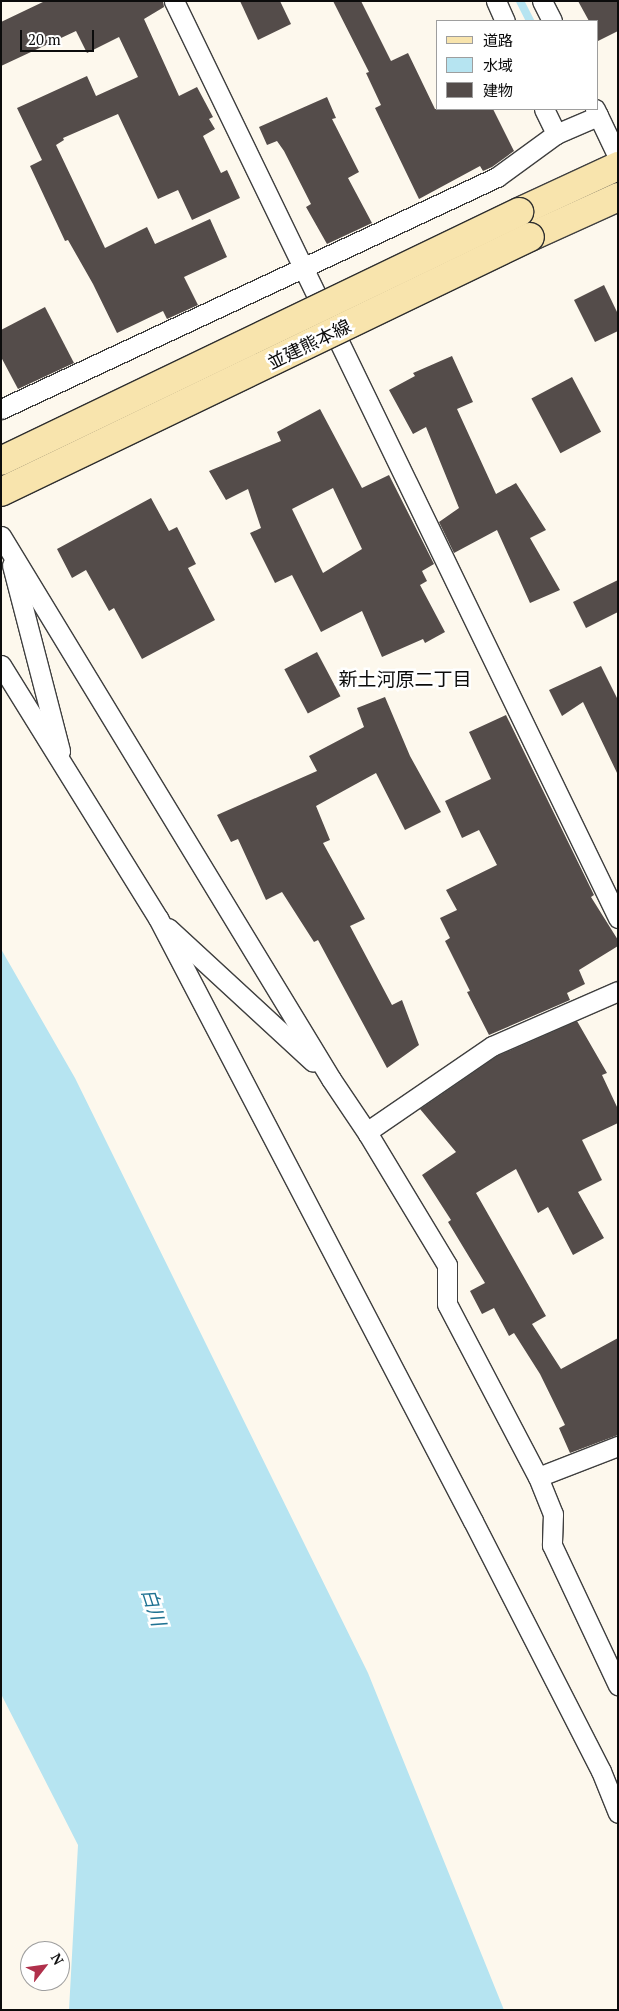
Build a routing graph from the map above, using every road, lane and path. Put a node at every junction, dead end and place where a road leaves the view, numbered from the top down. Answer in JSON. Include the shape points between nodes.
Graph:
{"nodes":[{"id":1,"x":174,"y":1,"type":"edge"},
{"id":2,"x":496,"y":1,"type":"edge"},
{"id":3,"x":542,"y":1,"type":"edge"},
{"id":4,"x":505,"y":20,"type":"edge"},
{"id":5,"x":552,"y":20,"type":"edge"},
{"id":6,"x":544,"y":110,"type":"edge"},
{"id":7,"x":596,"y":112,"type":"edge"},
{"id":8,"x":556,"y":134,"type":"junction"},
{"id":9,"x":618,"y":157,"type":"edge"},
{"id":10,"x":618,"y":166,"type":"edge"},
{"id":11,"x":618,"y":197,"type":"edge"},
{"id":12,"x":302,"y":268,"type":"junction"},
{"id":13,"x":1,"y":409,"type":"edge"},
{"id":14,"x":1,"y":461,"type":"edge"},
{"id":15,"x":1,"y":492,"type":"edge"},
{"id":16,"x":4,"y":540,"type":"edge"},
{"id":17,"x":1,"y":665,"type":"edge"},
{"id":18,"x":65,"y":772,"type":"junction"},
{"id":19,"x":158,"y":918,"type":"junction"},
{"id":20,"x":618,"y":918,"type":"edge"},
{"id":21,"x":618,"y":991,"type":"edge"},
{"id":22,"x":331,"y":1079,"type":"junction"},
{"id":23,"x":368,"y":1134,"type":"junction"},
{"id":24,"x":618,"y":1446,"type":"edge"},
{"id":25,"x":538,"y":1477,"type":"junction"},
{"id":26,"x":618,"y":1685,"type":"edge"},
{"id":27,"x":618,"y":1813,"type":"edge"}],
"edges":[{"from":1,"to":12,"type":"street"},
{"from":2,"to":4,"type":"street"},
{"from":3,"to":5,"type":"street"},
{"from":6,"to":8,"type":"street"},
{"from":7,"to":8,"type":"street"},
{"from":7,"to":9,"type":"street"},
{"from":8,"to":12,"type":"street","via":[[497,178]]},
{"from":10,"to":14,"type":"main road","name":"並建熊本線","bridge":true},
{"from":11,"to":15,"type":"main road","name":"並建熊本線","bridge":true},
{"from":12,"to":13,"type":"street"},
{"from":12,"to":20,"type":"street"},
{"from":16,"to":18,"type":"street"},
{"from":16,"to":22,"type":"street"},
{"from":17,"to":18,"type":"street"},
{"from":18,"to":19,"type":"street"},
{"from":19,"to":22,"type":"street"},
{"from":19,"to":27,"type":"street","via":[[477,1529],[600,1771]]},
{"from":21,"to":23,"type":"street","via":[[492,1046]]},
{"from":22,"to":23,"type":"street"},
{"from":23,"to":25,"type":"street","via":[[447,1265],[447,1304]]},
{"from":24,"to":25,"type":"street"},
{"from":25,"to":26,"type":"street","via":[[553,1514],[552,1545]]}]}
